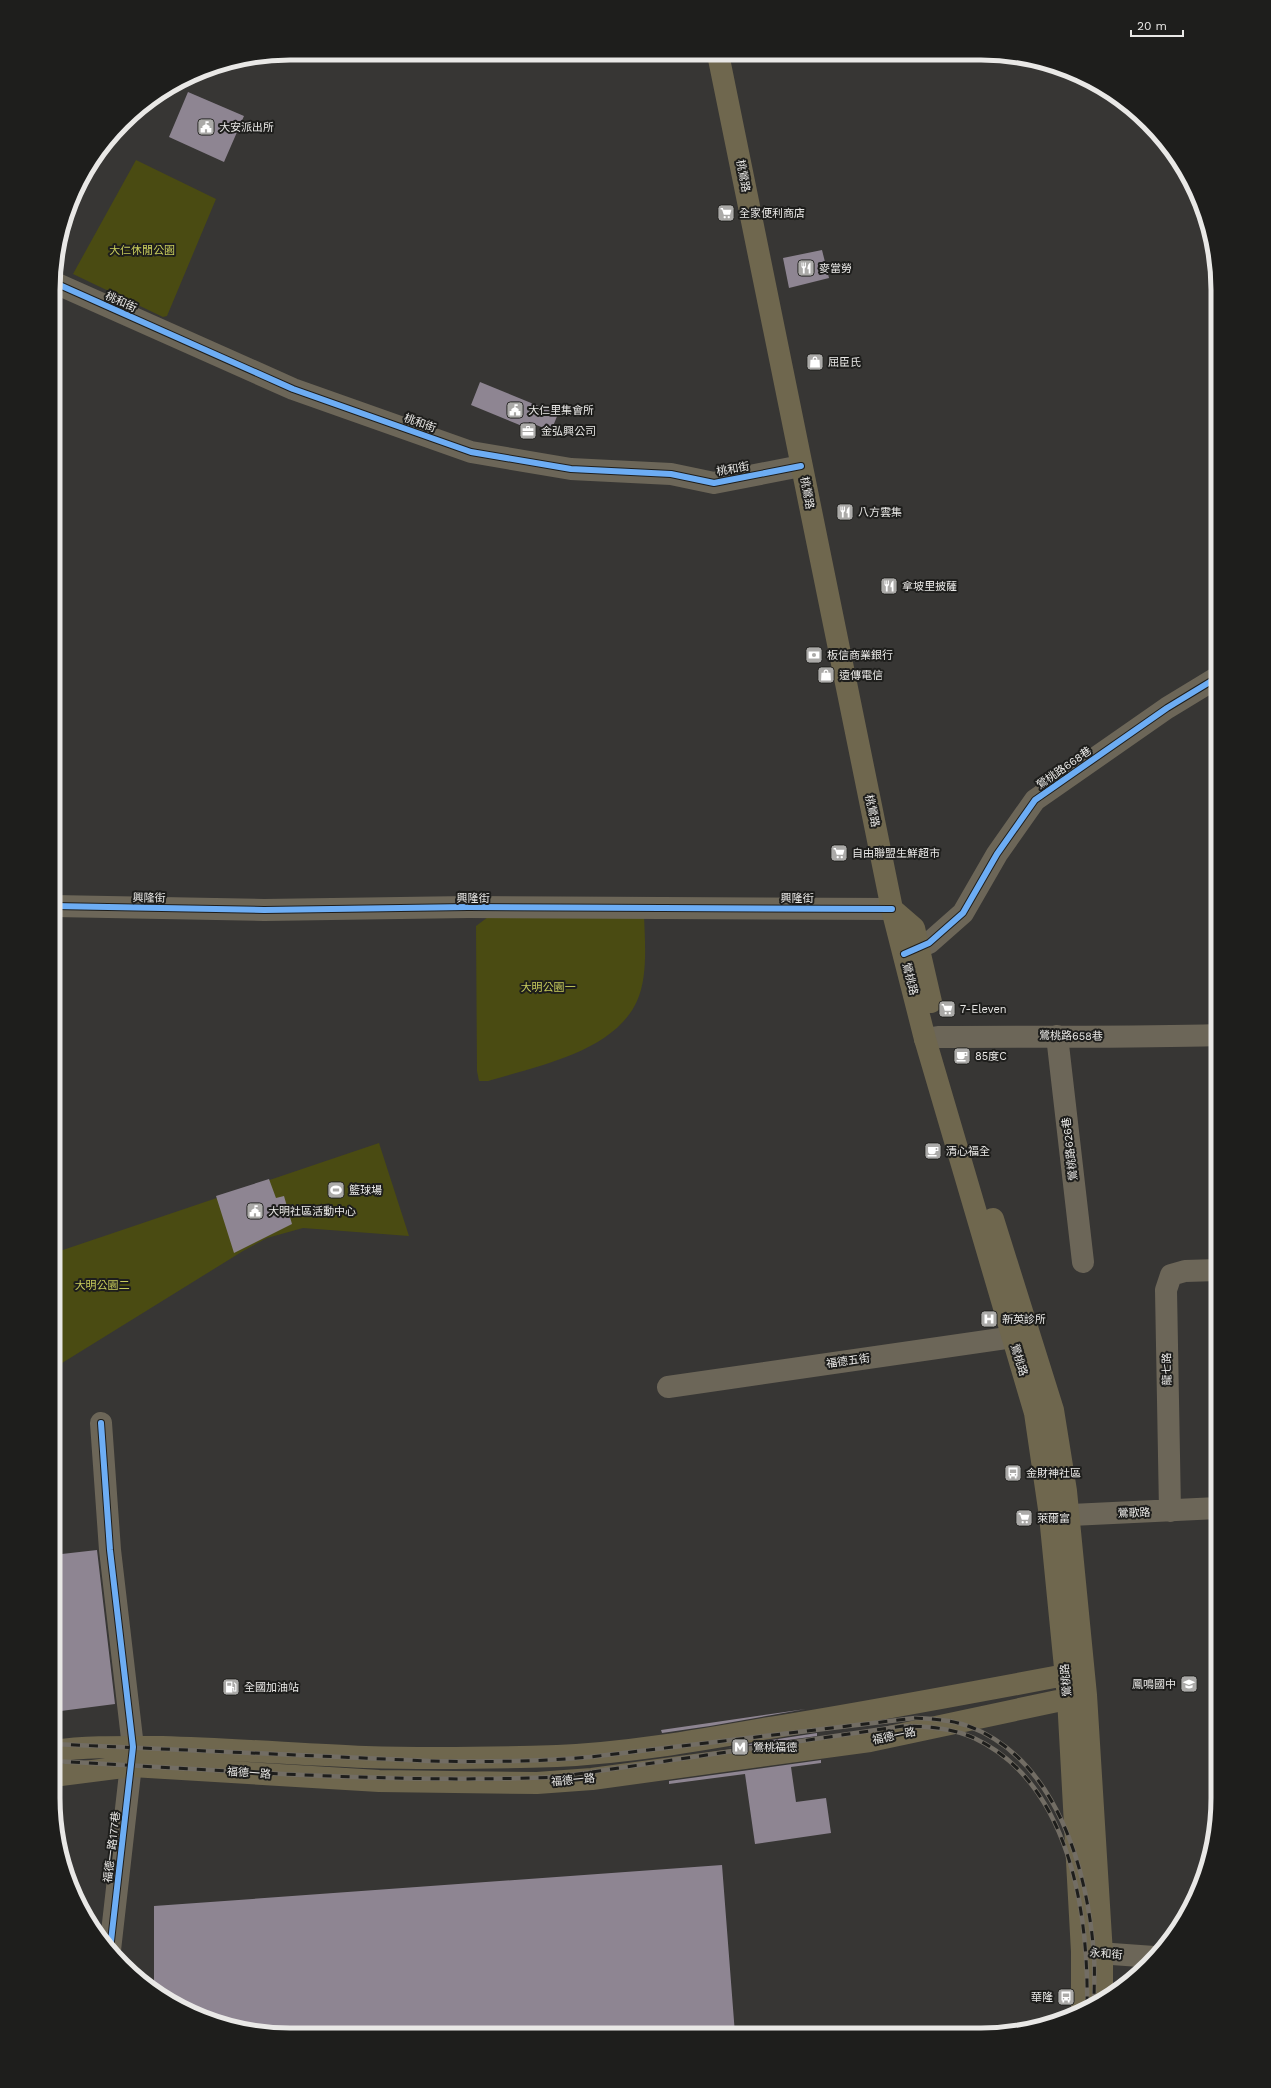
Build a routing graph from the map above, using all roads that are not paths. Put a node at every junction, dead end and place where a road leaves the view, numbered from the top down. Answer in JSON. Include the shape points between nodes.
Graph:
{"nodes":[{"id":1,"x":719,"y":60,"type":"edge"},
{"id":2,"x":60,"y":285,"type":"edge"},
{"id":3,"x":801,"y":466,"type":"junction"},
{"id":4,"x":1211,"y":681,"type":"edge"},
{"id":5,"x":60,"y":906,"type":"edge"},
{"id":6,"x":892,"y":909,"type":"junction"},
{"id":7,"x":911,"y":951,"type":"junction"},
{"id":8,"x":1057,"y":1036,"type":"junction"},
{"id":9,"x":1211,"y":1036,"type":"edge"},
{"id":10,"x":932,"y":1038,"type":"junction"},
{"id":11,"x":1083,"y":1262,"type":"dead end"},
{"id":12,"x":1211,"y":1270,"type":"edge"},
{"id":13,"x":1020,"y":1336,"type":"junction"},
{"id":14,"x":668,"y":1388,"type":"dead end"},
{"id":15,"x":101,"y":1423,"type":"dead end"},
{"id":16,"x":1211,"y":1509,"type":"edge"},
{"id":17,"x":1170,"y":1512,"type":"junction"},
{"id":18,"x":1060,"y":1516,"type":"junction"},
{"id":19,"x":1075,"y":1673,"type":"junction"},
{"id":20,"x":1077,"y":1697,"type":"junction"},
{"id":21,"x":60,"y":1750,"type":"edge"},
{"id":22,"x":132,"y":1756,"type":"junction"},
{"id":23,"x":60,"y":1774,"type":"edge"},
{"id":24,"x":111,"y":1942,"type":"edge"},
{"id":25,"x":1092,"y":1953,"type":"junction"},
{"id":26,"x":1148,"y":1957,"type":"edge"},
{"id":27,"x":1101,"y":1994,"type":"edge"},
{"id":28,"x":1083,"y":2004,"type":"edge"}],
"edges":[{"from":1,"to":3,"type":"main road","name":"桃鶯路"},
{"from":2,"to":3,"type":"street","name":"桃和街","via":[[293,389],[471,452],[571,469],[671,474],[714,483]]},
{"from":3,"to":6,"type":"main road","name":"桃鶯路"},
{"from":4,"to":7,"type":"street","name":"鶯桃路668巷","via":[[1167,708],[1035,800],[997,854],[963,913],[929,943]]},
{"from":5,"to":6,"type":"street","name":"興隆街","via":[[264,910],[468,907]]},
{"from":6,"to":7,"type":"main road","name":"鶯桃路","via":[[914,928]]},
{"from":7,"to":10,"type":"main road","name":"鶯桃路"},
{"from":8,"to":9,"type":"street","name":"鶯桃路658巷"},
{"from":8,"to":10,"type":"street","name":"鶯桃路658巷"},
{"from":8,"to":11,"type":"street","name":"鶯桃路626巷"},
{"from":10,"to":13,"type":"main road","name":"鶯桃路"},
{"from":12,"to":17,"type":"street","name":"龍七路","via":[[1185,1271],[1171,1275],[1166,1290]]},
{"from":13,"to":14,"type":"street","name":"福德五街"},
{"from":13,"to":18,"type":"main road","name":"鶯桃路","via":[[1053,1410]]},
{"from":15,"to":22,"type":"street","name":"福德一路177巷","via":[[110,1550]]},
{"from":16,"to":17,"type":"street","name":"鶯歌路"},
{"from":17,"to":18,"type":"street","name":"鶯歌路"},
{"from":18,"to":19,"type":"main road","name":"鶯桃路"},
{"from":19,"to":20,"type":"main road","name":"鶯桃路"},
{"from":19,"to":22,"type":"main road","name":"福德一路","via":[[713,1738],[603,1753],[442,1758],[365,1757],[222,1749]]},
{"from":20,"to":22,"type":"main road","name":"福德一路","via":[[870,1741],[561,1782],[379,1781]]},
{"from":20,"to":25,"type":"main road","name":"鶯桃路"},
{"from":21,"to":22,"type":"main road","name":"福德一路","via":[[78,1748]]},
{"from":22,"to":23,"type":"main road","name":"福德一路"},
{"from":22,"to":24,"type":"street","name":"福德一路177巷"},
{"from":25,"to":26,"type":"street","name":"永和街"},
{"from":25,"to":27,"type":"main road","name":"鶯桃路"},
{"from":25,"to":28,"type":"main road","name":"鶯桃路"}]}
